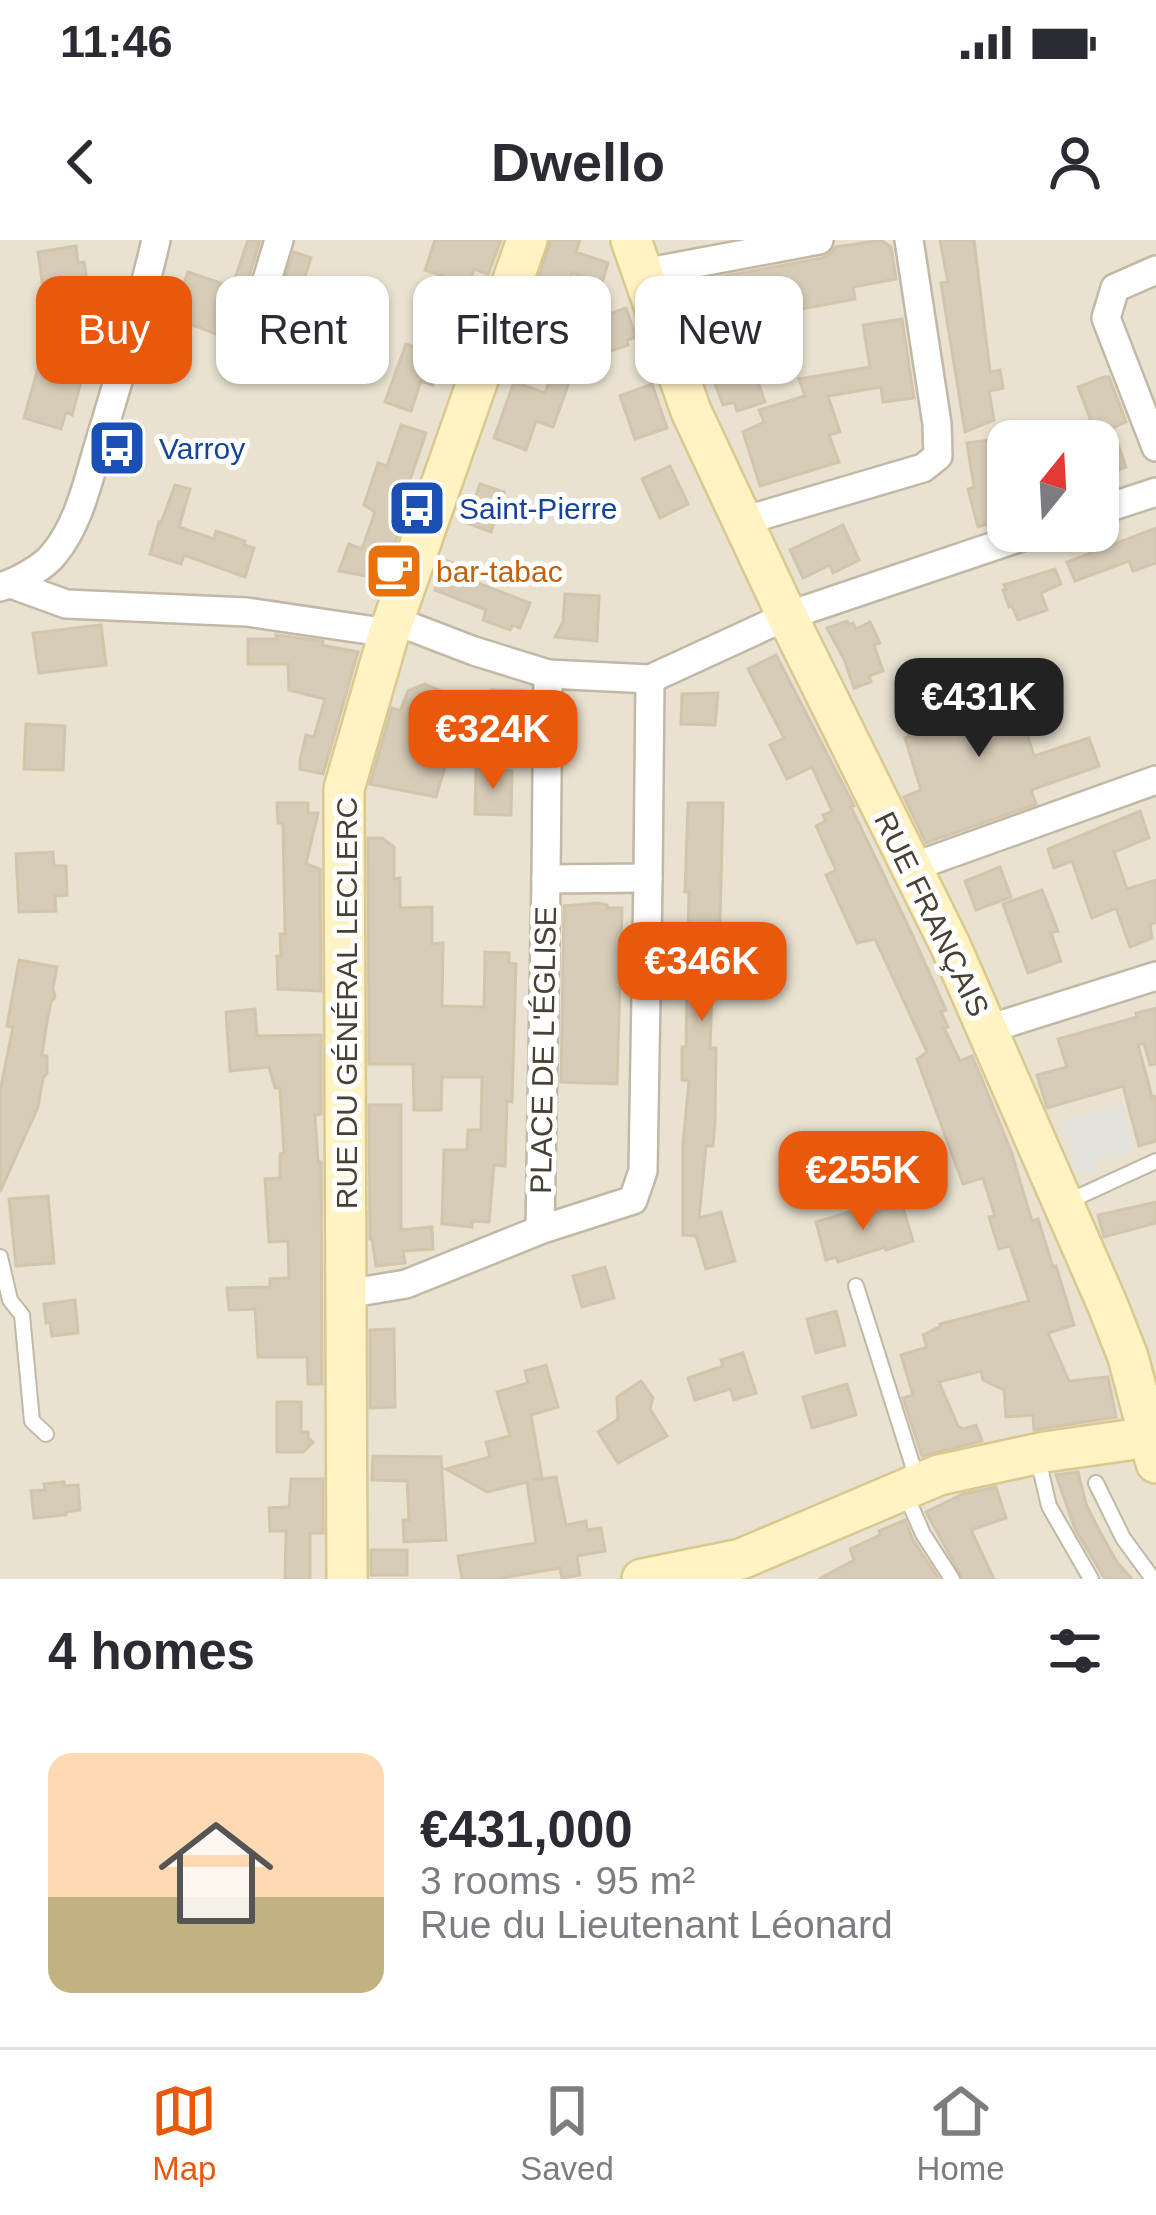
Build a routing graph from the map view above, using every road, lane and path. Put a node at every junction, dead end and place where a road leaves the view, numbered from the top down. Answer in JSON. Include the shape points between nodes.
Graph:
{"nodes":[{"id":1,"x":156,"y":240,"type":"edge"},
{"id":2,"x":279,"y":240,"type":"edge"},
{"id":3,"x":527,"y":240,"type":"edge"},
{"id":4,"x":819,"y":240,"type":"edge"},
{"id":5,"x":909,"y":240,"type":"edge"},
{"id":6,"x":637,"y":257,"type":"edge"},
{"id":7,"x":1156,"y":270,"type":"edge"},
{"id":8,"x":268,"y":276,"type":"edge"},
{"id":9,"x":1156,"y":447,"type":"edge"},
{"id":10,"x":1156,"y":492,"type":"edge"},
{"id":11,"x":1119,"y":504,"type":"edge"},
{"id":12,"x":746,"y":523,"type":"junction"},
{"id":13,"x":987,"y":549,"type":"edge"},
{"id":14,"x":6,"y":586,"type":"edge"},
{"id":15,"x":788,"y":616,"type":"junction"},
{"id":16,"x":391,"y":627,"type":"junction"},
{"id":17,"x":548,"y":674,"type":"junction"},
{"id":18,"x":650,"y":679,"type":"junction"},
{"id":19,"x":1156,"y":780,"type":"edge"},
{"id":20,"x":910,"y":868,"type":"junction"},
{"id":21,"x":648,"y":878,"type":"junction"},
{"id":22,"x":546,"y":879,"type":"junction"},
{"id":23,"x":1156,"y":976,"type":"edge"},
{"id":24,"x":988,"y":1029,"type":"junction"},
{"id":25,"x":1156,"y":1161,"type":"edge"},
{"id":26,"x":1062,"y":1204,"type":"junction"},
{"id":27,"x":540,"y":1230,"type":"junction"},
{"id":28,"x":0,"y":1256,"type":"edge"},
{"id":29,"x":856,"y":1286,"type":"dead end"},
{"id":30,"x":346,"y":1294,"type":"junction"},
{"id":31,"x":46,"y":1434,"type":"dead end"},
{"id":32,"x":1154,"y":1446,"type":"edge"},
{"id":33,"x":1036,"y":1454,"type":"junction"},
{"id":34,"x":1096,"y":1483,"type":"dead end"},
{"id":35,"x":911,"y":1487,"type":"junction"},
{"id":36,"x":347,"y":1579,"type":"edge"},
{"id":37,"x":642,"y":1579,"type":"edge"},
{"id":38,"x":952,"y":1579,"type":"edge"},
{"id":39,"x":1091,"y":1579,"type":"edge"},
{"id":40,"x":1153,"y":1579,"type":"edge"}],
"edges":[{"from":1,"to":14,"type":"street","via":[[69,532],[52,558]]},
{"from":2,"to":8,"type":"street"},
{"from":3,"to":16,"type":"street","name":"RUE DU GÉNÉRAL LECLERC"},
{"from":4,"to":6,"type":"street"},
{"from":5,"to":12,"type":"street","via":[[938,456],[923,468]]},
{"from":6,"to":12,"type":"street","name":"RUE FRANÇAIS","via":[[691,411]]},
{"from":7,"to":9,"type":"street","via":[[1115,288],[1106,318]]},
{"from":10,"to":11,"type":"street"},
{"from":12,"to":15,"type":"street","name":"RUE FRANÇAIS"},
{"from":13,"to":15,"type":"street"},
{"from":14,"to":16,"type":"street","via":[[66,604]]},
{"from":15,"to":18,"type":"street"},
{"from":15,"to":20,"type":"street","name":"RUE FRANÇAIS"},
{"from":16,"to":17,"type":"street"},
{"from":16,"to":30,"type":"street","name":"RUE DU GÉNÉRAL LECLERC","via":[[344,789]]},
{"from":17,"to":18,"type":"street"},
{"from":17,"to":22,"type":"street","name":"PLACE DE L'ÉGLISE"},
{"from":18,"to":21,"type":"street","name":"PLACE DE L'ÉGLISE"},
{"from":19,"to":20,"type":"street"},
{"from":20,"to":24,"type":"street","name":"RUE FRANÇAIS"},
{"from":21,"to":22,"type":"street","name":"PLACE DE L'ÉGLISE"},
{"from":21,"to":27,"type":"street","name":"PLACE DE L'ÉGLISE","via":[[644,1171],[632,1200]]},
{"from":22,"to":27,"type":"street","name":"PLACE DE L'ÉGLISE"},
{"from":23,"to":24,"type":"street"},
{"from":24,"to":26,"type":"street","name":"RUE FRANÇAIS"},
{"from":25,"to":26,"type":"lane"},
{"from":26,"to":32,"type":"street","name":"RUE FRANÇAIS","via":[[1128,1357]]},
{"from":27,"to":30,"type":"street","via":[[406,1284]]},
{"from":28,"to":31,"type":"lane","via":[[10,1300],[22,1315],[32,1421]]},
{"from":29,"to":35,"type":"lane"},
{"from":30,"to":36,"type":"street","name":"RUE DU GÉNÉRAL LECLERC"},
{"from":32,"to":33,"type":"street"},
{"from":33,"to":35,"type":"street"},
{"from":33,"to":39,"type":"lane","via":[[1049,1506]]},
{"from":34,"to":40,"type":"lane"},
{"from":35,"to":37,"type":"street","via":[[741,1559]]},
{"from":35,"to":38,"type":"lane","via":[[923,1534]]}]}
